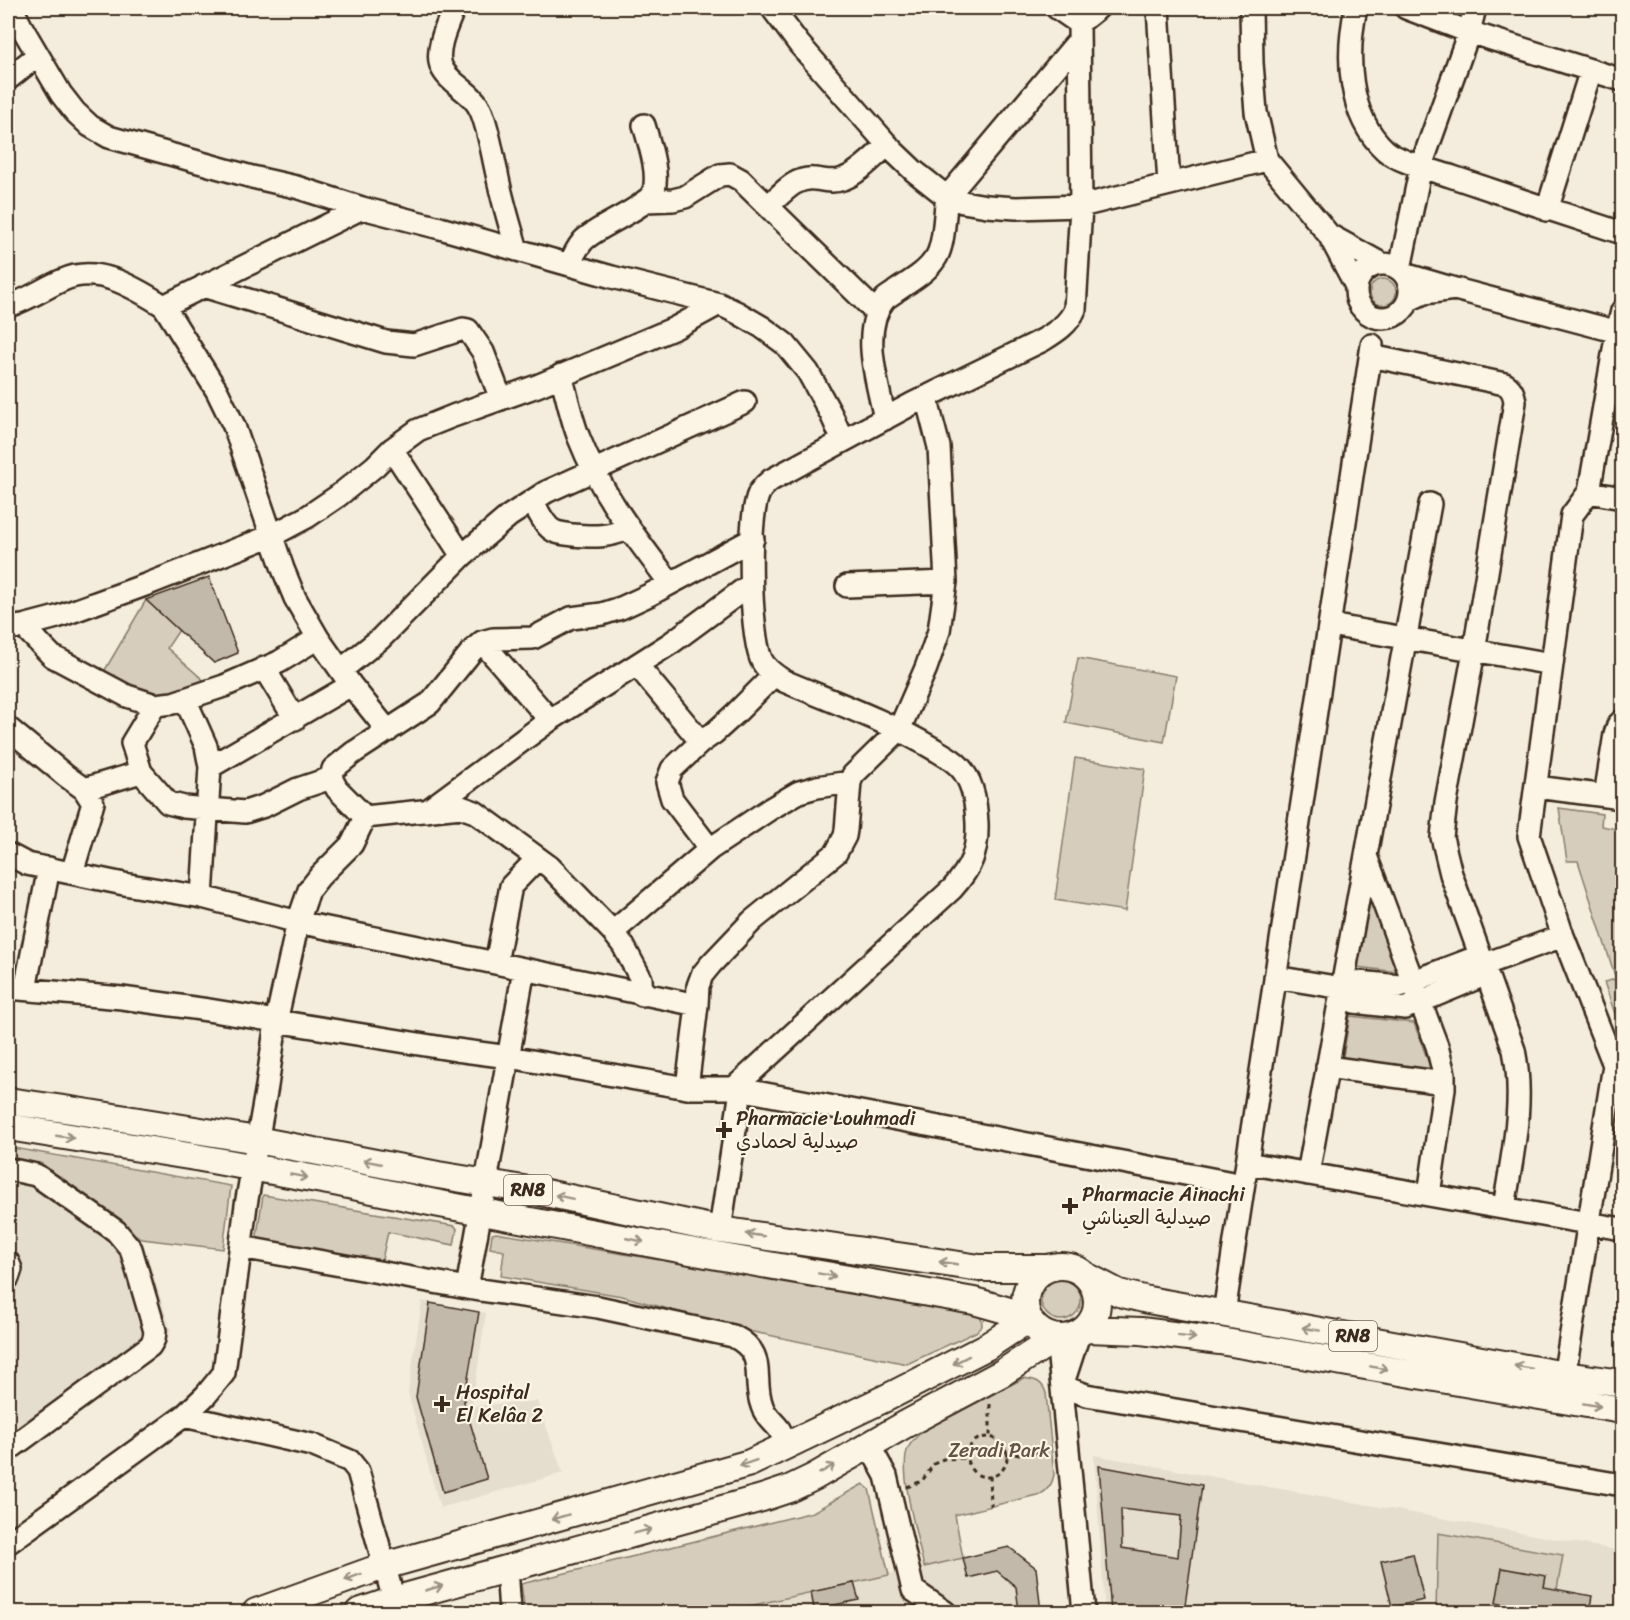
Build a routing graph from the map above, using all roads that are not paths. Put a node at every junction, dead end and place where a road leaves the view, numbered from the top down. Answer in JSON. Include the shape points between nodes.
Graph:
{"nodes":[{"id":1,"x":12,"y":8,"type":"edge"},
{"id":2,"x":454,"y":8,"type":"edge"},
{"id":3,"x":772,"y":8,"type":"edge"},
{"id":4,"x":1057,"y":8,"type":"edge"},
{"id":5,"x":1098,"y":8,"type":"edge"},
{"id":6,"x":1158,"y":8,"type":"edge"},
{"id":7,"x":1251,"y":8,"type":"edge"},
{"id":8,"x":1356,"y":8,"type":"edge"},
{"id":9,"x":1406,"y":8,"type":"edge"},
{"id":10,"x":1475,"y":8,"type":"edge"},
{"id":11,"x":1079,"y":31,"type":"junction"},
{"id":12,"x":1469,"y":32,"type":"junction"},
{"id":13,"x":38,"y":54,"type":"junction"},
{"id":14,"x":1591,"y":70,"type":"junction"},
{"id":15,"x":8,"y":79,"type":"edge"},
{"id":16,"x":1623,"y":80,"type":"edge"},
{"id":17,"x":644,"y":125,"type":"dead end"},
{"id":18,"x":888,"y":145,"type":"junction"},
{"id":19,"x":1267,"y":160,"type":"junction"},
{"id":20,"x":1421,"y":166,"type":"junction"},
{"id":21,"x":1169,"y":184,"type":"junction"},
{"id":22,"x":947,"y":197,"type":"junction"},
{"id":23,"x":645,"y":201,"type":"junction"},
{"id":24,"x":768,"y":206,"type":"junction"},
{"id":25,"x":1081,"y":206,"type":"junction"},
{"id":26,"x":363,"y":208,"type":"junction"},
{"id":27,"x":1547,"y":210,"type":"junction"},
{"id":28,"x":1623,"y":233,"type":"edge"},
{"id":29,"x":1329,"y":235,"type":"junction"},
{"id":30,"x":517,"y":250,"type":"junction"},
{"id":31,"x":570,"y":265,"type":"junction"},
{"id":32,"x":1395,"y":269,"type":"junction"},
{"id":33,"x":203,"y":286,"type":"junction"},
{"id":34,"x":1455,"y":289,"type":"junction"},
{"id":35,"x":1358,"y":295,"type":"junction"},
{"id":36,"x":8,"y":303,"type":"edge"},
{"id":37,"x":719,"y":304,"type":"junction"},
{"id":38,"x":164,"y":306,"type":"junction"},
{"id":39,"x":1403,"y":307,"type":"junction"},
{"id":40,"x":1623,"y":311,"type":"edge"},
{"id":41,"x":878,"y":313,"type":"junction"},
{"id":42,"x":1620,"y":332,"type":"edge"},
{"id":43,"x":1371,"y":350,"type":"junction"},
{"id":44,"x":561,"y":375,"type":"junction"},
{"id":45,"x":926,"y":398,"type":"junction"},
{"id":46,"x":501,"y":399,"type":"junction"},
{"id":47,"x":745,"y":402,"type":"dead end"},
{"id":48,"x":885,"y":419,"type":"junction"},
{"id":49,"x":843,"y":441,"type":"junction"},
{"id":50,"x":392,"y":449,"type":"junction"},
{"id":51,"x":594,"y":470,"type":"junction"},
{"id":52,"x":1589,"y":492,"type":"junction"},
{"id":53,"x":1623,"y":498,"type":"edge"},
{"id":54,"x":532,"y":501,"type":"junction"},
{"id":55,"x":1430,"y":504,"type":"dead end"},
{"id":56,"x":628,"y":529,"type":"junction"},
{"id":57,"x":273,"y":535,"type":"junction"},
{"id":58,"x":753,"y":539,"type":"junction"},
{"id":59,"x":462,"y":556,"type":"junction"},
{"id":60,"x":946,"y":582,"type":"junction"},
{"id":61,"x":670,"y":584,"type":"junction"},
{"id":62,"x":751,"y":584,"type":"junction"},
{"id":63,"x":847,"y":586,"type":"dead end"},
{"id":64,"x":1330,"y":625,"type":"junction"},
{"id":65,"x":15,"y":627,"type":"edge"},
{"id":66,"x":318,"y":638,"type":"junction"},
{"id":67,"x":1406,"y":638,"type":"junction"},
{"id":68,"x":483,"y":642,"type":"junction"},
{"id":69,"x":1474,"y":651,"type":"junction"},
{"id":70,"x":1552,"y":664,"type":"junction"},
{"id":71,"x":637,"y":665,"type":"junction"},
{"id":72,"x":264,"y":668,"type":"junction"},
{"id":73,"x":774,"y":675,"type":"junction"},
{"id":74,"x":346,"y":678,"type":"junction"},
{"id":75,"x":185,"y":699,"type":"junction"},
{"id":76,"x":155,"y":705,"type":"junction"},
{"id":77,"x":295,"y":719,"type":"junction"},
{"id":78,"x":550,"y":720,"type":"junction"},
{"id":79,"x":1623,"y":721,"type":"edge"},
{"id":80,"x":8,"y":728,"type":"edge"},
{"id":81,"x":899,"y":730,"type":"junction"},
{"id":82,"x":388,"y":731,"type":"junction"},
{"id":83,"x":701,"y":742,"type":"junction"},
{"id":84,"x":210,"y":767,"type":"junction"},
{"id":85,"x":141,"y":772,"type":"junction"},
{"id":86,"x":331,"y":778,"type":"junction"},
{"id":87,"x":850,"y":782,"type":"junction"},
{"id":88,"x":1536,"y":787,"type":"junction"},
{"id":89,"x":84,"y":789,"type":"junction"},
{"id":90,"x":1614,"y":797,"type":"edge"},
{"id":91,"x":208,"y":810,"type":"junction"},
{"id":92,"x":427,"y":811,"type":"junction"},
{"id":93,"x":365,"y":817,"type":"junction"},
{"id":94,"x":710,"y":849,"type":"junction"},
{"id":95,"x":8,"y":854,"type":"edge"},
{"id":96,"x":1366,"y":855,"type":"junction"},
{"id":97,"x":538,"y":858,"type":"junction"},
{"id":98,"x":49,"y":868,"type":"junction"},
{"id":99,"x":72,"y":873,"type":"junction"},
{"id":100,"x":202,"y":897,"type":"junction"},
{"id":101,"x":298,"y":922,"type":"junction"},
{"id":102,"x":613,"y":932,"type":"junction"},
{"id":103,"x":1563,"y":936,"type":"junction"},
{"id":104,"x":496,"y":963,"type":"junction"},
{"id":105,"x":1485,"y":964,"type":"junction"},
{"id":106,"x":524,"y":969,"type":"junction"},
{"id":107,"x":1275,"y":977,"type":"junction"},
{"id":108,"x":1342,"y":988,"type":"junction"},
{"id":109,"x":16,"y":989,"type":"edge"},
{"id":110,"x":1417,"y":991,"type":"junction"},
{"id":111,"x":642,"y":995,"type":"junction"},
{"id":112,"x":697,"y":1005,"type":"junction"},
{"id":113,"x":276,"y":1022,"type":"junction"},
{"id":114,"x":509,"y":1057,"type":"junction"},
{"id":115,"x":1618,"y":1060,"type":"edge"},
{"id":116,"x":1328,"y":1067,"type":"junction"},
{"id":117,"x":1444,"y":1083,"type":"junction"},
{"id":118,"x":687,"y":1088,"type":"junction"},
{"id":119,"x":737,"y":1089,"type":"junction"},
{"id":120,"x":8,"y":1101,"type":"edge"},
{"id":121,"x":8,"y":1127,"type":"edge"},
{"id":122,"x":257,"y":1140,"type":"junction"},
{"id":123,"x":1247,"y":1163,"type":"junction"},
{"id":124,"x":252,"y":1168,"type":"junction"},
{"id":125,"x":8,"y":1169,"type":"edge"},
{"id":126,"x":1308,"y":1174,"type":"junction"},
{"id":127,"x":438,"y":1175,"type":"junction"},
{"id":128,"x":486,"y":1183,"type":"junction"},
{"id":129,"x":1243,"y":1185,"type":"junction"},
{"id":130,"x":1429,"y":1195,"type":"junction"},
{"id":131,"x":435,"y":1203,"type":"junction"},
{"id":132,"x":1504,"y":1208,"type":"junction"},
{"id":133,"x":481,"y":1211,"type":"junction"},
{"id":134,"x":1589,"y":1223,"type":"junction"},
{"id":135,"x":1623,"y":1228,"type":"edge"},
{"id":136,"x":720,"y":1230,"type":"junction"},
{"id":137,"x":241,"y":1247,"type":"junction"},
{"id":138,"x":8,"y":1262,"type":"edge"},
{"id":139,"x":980,"y":1268,"type":"junction"},
{"id":140,"x":1048,"y":1268,"type":"junction"},
{"id":141,"x":1088,"y":1277,"type":"junction"},
{"id":142,"x":8,"y":1278,"type":"edge"},
{"id":143,"x":468,"y":1288,"type":"junction"},
{"id":144,"x":1148,"y":1300,"type":"junction"},
{"id":145,"x":974,"y":1301,"type":"junction"},
{"id":146,"x":1224,"y":1313,"type":"junction"},
{"id":147,"x":1028,"y":1317,"type":"junction"},
{"id":148,"x":1141,"y":1331,"type":"junction"},
{"id":149,"x":1070,"y":1335,"type":"junction"},
{"id":150,"x":986,"y":1347,"type":"junction"},
{"id":151,"x":1002,"y":1373,"type":"junction"},
{"id":152,"x":1623,"y":1383,"type":"edge"},
{"id":153,"x":1062,"y":1386,"type":"junction"},
{"id":154,"x":1563,"y":1387,"type":"junction"},
{"id":155,"x":892,"y":1395,"type":"junction"},
{"id":156,"x":1623,"y":1410,"type":"edge"},
{"id":157,"x":184,"y":1416,"type":"junction"},
{"id":158,"x":906,"y":1424,"type":"junction"},
{"id":159,"x":869,"y":1445,"type":"junction"},
{"id":160,"x":787,"y":1446,"type":"junction"},
{"id":161,"x":8,"y":1450,"type":"edge"},
{"id":162,"x":1623,"y":1485,"type":"edge"},
{"id":163,"x":8,"y":1543,"type":"edge"},
{"id":164,"x":384,"y":1566,"type":"junction"},
{"id":165,"x":507,"y":1568,"type":"junction"},
{"id":166,"x":394,"y":1600,"type":"junction"},
{"id":167,"x":256,"y":1612,"type":"edge"},
{"id":168,"x":359,"y":1612,"type":"edge"},
{"id":169,"x":510,"y":1612,"type":"edge"},
{"id":170,"x":945,"y":1612,"type":"edge"},
{"id":171,"x":1084,"y":1612,"type":"edge"}],
"edges":[{"from":1,"to":13,"type":"street"},
{"from":2,"to":30,"type":"street","via":[[444,33],[441,66],[481,109]]},
{"from":3,"to":18,"type":"street"},
{"from":4,"to":11,"type":"street"},
{"from":5,"to":11,"type":"street"},
{"from":6,"to":21,"type":"street"},
{"from":7,"to":19,"type":"street","via":[[1256,112]]},
{"from":8,"to":20,"type":"street","via":[[1350,54],[1359,110],[1386,152]]},
{"from":9,"to":12,"type":"street"},
{"from":10,"to":12,"type":"street"},
{"from":11,"to":22,"type":"street"},
{"from":11,"to":25,"type":"street"},
{"from":12,"to":14,"type":"street"},
{"from":12,"to":20,"type":"street"},
{"from":13,"to":15,"type":"street"},
{"from":13,"to":26,"type":"street","via":[[75,112],[109,137]]},
{"from":14,"to":16,"type":"street"},
{"from":14,"to":27,"type":"street"},
{"from":17,"to":23,"type":"street","via":[[655,183],[654,192]]},
{"from":18,"to":22,"type":"street"},
{"from":18,"to":24,"type":"street","via":[[850,176],[830,182],[806,178],[794,183]]},
{"from":19,"to":21,"type":"street"},
{"from":19,"to":29,"type":"street"},
{"from":20,"to":27,"type":"street"},
{"from":20,"to":32,"type":"street"},
{"from":21,"to":25,"type":"street"},
{"from":22,"to":25,"type":"street","via":[[1016,208]]},
{"from":22,"to":41,"type":"street","via":[[943,241],[936,258],[886,299]]},
{"from":23,"to":24,"type":"street","via":[[685,197],[720,175],[730,174]]},
{"from":23,"to":31,"type":"street","via":[[584,240]]},
{"from":24,"to":41,"type":"street"},
{"from":25,"to":45,"type":"street","via":[[1075,309],[1071,318],[1043,340]]},
{"from":26,"to":30,"type":"street"},
{"from":26,"to":33,"type":"street"},
{"from":27,"to":28,"type":"street"},
{"from":29,"to":32,"type":"street"},
{"from":29,"to":35,"type":"street"},
{"from":30,"to":31,"type":"street"},
{"from":31,"to":37,"type":"street"},
{"from":32,"to":34,"type":"street"},
{"from":32,"to":35,"type":"street","via":[[1371,266],[1359,278]]},
{"from":32,"to":39,"type":"street","via":[[1409,282],[1410,291]]},
{"from":33,"to":38,"type":"street"},
{"from":33,"to":46,"type":"street","via":[[386,342],[414,345],[468,330],[483,352]]},
{"from":34,"to":39,"type":"street","via":[[1424,293]]},
{"from":34,"to":42,"type":"street"},
{"from":35,"to":39,"type":"street","via":[[1364,310],[1380,318]]},
{"from":35,"to":43,"type":"street"},
{"from":36,"to":38,"type":"street","via":[[23,301],[68,278],[88,273],[139,290]]},
{"from":37,"to":44,"type":"street","via":[[675,328]]},
{"from":37,"to":49,"type":"street","via":[[785,344],[808,372]]},
{"from":38,"to":57,"type":"street","via":[[230,417]]},
{"from":39,"to":43,"type":"street","via":[[1383,327]]},
{"from":40,"to":42,"type":"street"},
{"from":41,"to":48,"type":"street","via":[[872,338],[873,362]]},
{"from":42,"to":52,"type":"street"},
{"from":43,"to":64,"type":"street"},
{"from":43,"to":69,"type":"street","via":[[1505,384],[1515,396]]},
{"from":44,"to":46,"type":"street"},
{"from":44,"to":51,"type":"street","via":[[578,437]]},
{"from":45,"to":48,"type":"street"},
{"from":45,"to":60,"type":"street","via":[[939,447]]},
{"from":46,"to":50,"type":"street","via":[[418,430]]},
{"from":47,"to":51,"type":"street"},
{"from":48,"to":49,"type":"street"},
{"from":49,"to":58,"type":"street","via":[[764,486],[758,495]]},
{"from":50,"to":57,"type":"street","via":[[338,496]]},
{"from":50,"to":59,"type":"street"},
{"from":51,"to":54,"type":"street"},
{"from":51,"to":56,"type":"street"},
{"from":52,"to":53,"type":"street"},
{"from":52,"to":70,"type":"street","via":[[1572,515]]},
{"from":54,"to":56,"type":"street","via":[[547,525],[563,534],[596,537]]},
{"from":54,"to":59,"type":"street"},
{"from":55,"to":67,"type":"street"},
{"from":56,"to":61,"type":"street"},
{"from":57,"to":65,"type":"street","via":[[57,617]]},
{"from":57,"to":66,"type":"street","via":[[295,598]]},
{"from":58,"to":61,"type":"street"},
{"from":58,"to":62,"type":"street"},
{"from":59,"to":74,"type":"street"},
{"from":60,"to":63,"type":"street"},
{"from":60,"to":81,"type":"street","via":[[939,631]]},
{"from":61,"to":68,"type":"street","via":[[621,608],[571,618],[532,638]]},
{"from":62,"to":71,"type":"street","via":[[672,644]]},
{"from":62,"to":73,"type":"street","via":[[761,659]]},
{"from":64,"to":67,"type":"street"},
{"from":64,"to":107,"type":"street"},
{"from":65,"to":76,"type":"street","via":[[52,656],[127,696]]},
{"from":66,"to":72,"type":"street"},
{"from":66,"to":74,"type":"street"},
{"from":67,"to":69,"type":"street"},
{"from":67,"to":96,"type":"street"},
{"from":68,"to":78,"type":"street"},
{"from":68,"to":82,"type":"street","via":[[430,703]]},
{"from":69,"to":70,"type":"street"},
{"from":69,"to":105,"type":"street","via":[[1442,837],[1451,874]]},
{"from":70,"to":88,"type":"street"},
{"from":71,"to":78,"type":"street"},
{"from":71,"to":83,"type":"street"},
{"from":72,"to":75,"type":"street"},
{"from":72,"to":77,"type":"street"},
{"from":73,"to":81,"type":"street"},
{"from":73,"to":83,"type":"street"},
{"from":74,"to":77,"type":"street"},
{"from":74,"to":82,"type":"street"},
{"from":75,"to":76,"type":"street"},
{"from":75,"to":84,"type":"street","via":[[206,746]]},
{"from":76,"to":85,"type":"street","via":[[132,743]]},
{"from":77,"to":84,"type":"street"},
{"from":78,"to":92,"type":"street"},
{"from":79,"to":90,"type":"street","via":[[1615,734]]},
{"from":80,"to":89,"type":"street"},
{"from":81,"to":87,"type":"street"},
{"from":81,"to":119,"type":"street","via":[[954,761],[968,780],[976,808],[977,833],[969,868],[952,889]]},
{"from":82,"to":86,"type":"street","via":[[333,769]]},
{"from":83,"to":94,"type":"street","via":[[672,770],[667,782],[672,799]]},
{"from":84,"to":91,"type":"street"},
{"from":85,"to":89,"type":"street"},
{"from":85,"to":91,"type":"street","via":[[168,803]]},
{"from":86,"to":91,"type":"street","via":[[245,812]]},
{"from":86,"to":93,"type":"street"},
{"from":87,"to":94,"type":"street","via":[[799,792]]},
{"from":87,"to":112,"type":"street","via":[[845,836],[836,853],[752,921],[711,964],[698,986]]},
{"from":88,"to":90,"type":"street"},
{"from":88,"to":103,"type":"street","via":[[1529,836]]},
{"from":89,"to":99,"type":"street","via":[[93,803]]},
{"from":91,"to":100,"type":"street"},
{"from":92,"to":93,"type":"street"},
{"from":92,"to":97,"type":"street","via":[[461,807],[475,812]]},
{"from":93,"to":101,"type":"street","via":[[352,844],[309,890]]},
{"from":94,"to":102,"type":"street"},
{"from":95,"to":98,"type":"street","via":[[27,864]]},
{"from":96,"to":108,"type":"street"},
{"from":96,"to":110,"type":"street"},
{"from":97,"to":102,"type":"street"},
{"from":97,"to":104,"type":"street","via":[[511,886]]},
{"from":98,"to":99,"type":"street"},
{"from":98,"to":109,"type":"street"},
{"from":99,"to":100,"type":"street"},
{"from":100,"to":101,"type":"street"},
{"from":101,"to":104,"type":"street"},
{"from":101,"to":113,"type":"street"},
{"from":102,"to":111,"type":"street","via":[[641,979]]},
{"from":103,"to":105,"type":"street"},
{"from":103,"to":115,"type":"street"},
{"from":104,"to":106,"type":"street"},
{"from":105,"to":110,"type":"street","via":[[1475,979]]},
{"from":105,"to":132,"type":"street","via":[[1514,1050],[1519,1080]]},
{"from":106,"to":111,"type":"street"},
{"from":106,"to":114,"type":"street"},
{"from":107,"to":108,"type":"street"},
{"from":107,"to":123,"type":"street"},
{"from":108,"to":110,"type":"street","via":[[1354,1002],[1405,1008]]},
{"from":108,"to":116,"type":"street"},
{"from":109,"to":113,"type":"street","via":[[122,998]]},
{"from":110,"to":117,"type":"street","via":[[1441,1060]]},
{"from":111,"to":112,"type":"street"},
{"from":112,"to":118,"type":"street"},
{"from":113,"to":114,"type":"street"},
{"from":113,"to":122,"type":"street"},
{"from":114,"to":118,"type":"street"},
{"from":114,"to":128,"type":"street"},
{"from":115,"to":134,"type":"street"},
{"from":116,"to":117,"type":"street"},
{"from":116,"to":126,"type":"street"},
{"from":117,"to":130,"type":"street"},
{"from":118,"to":119,"type":"street"},
{"from":119,"to":129,"type":"street"},
{"from":119,"to":136,"type":"street"},
{"from":120,"to":122,"type":"main road","number":"RN8"},
{"from":121,"to":124,"type":"main road","number":"RN8","one_way":true},
{"from":122,"to":124,"type":"street"},
{"from":127,"to":122,"type":"main road","number":"RN8","one_way":true},
{"from":123,"to":126,"type":"street"},
{"from":123,"to":129,"type":"street"},
{"from":124,"to":131,"type":"main road","number":"RN8","one_way":true},
{"from":124,"to":137,"type":"street"},
{"from":125,"to":161,"type":"street","via":[[36,1175],[116,1231],[131,1249],[155,1331],[150,1346]]},
{"from":126,"to":130,"type":"street"},
{"from":127,"to":128,"type":"main road","number":"RN8"},
{"from":127,"to":131,"type":"main road"},
{"from":128,"to":133,"type":"street"},
{"from":136,"to":128,"type":"main road","number":"RN8","one_way":true},
{"from":129,"to":146,"type":"street"},
{"from":130,"to":132,"type":"street"},
{"from":131,"to":133,"type":"main road","number":"RN8"},
{"from":132,"to":134,"type":"street"},
{"from":133,"to":143,"type":"street"},
{"from":133,"to":145,"type":"main road","number":"RN8","one_way":true},
{"from":134,"to":135,"type":"street"},
{"from":134,"to":154,"type":"street"},
{"from":139,"to":136,"type":"main road","number":"RN8","one_way":true},
{"from":137,"to":143,"type":"street"},
{"from":137,"to":157,"type":"street","via":[[224,1373]]},
{"from":138,"to":142,"type":"street"},
{"from":139,"to":140,"type":"main road","number":"RN8"},
{"from":139,"to":145,"type":"main road"},
{"from":140,"to":141,"type":"main road","number":"RN8","via":[[1070,1266]]},
{"from":140,"to":147,"type":"main road","via":[[1030,1282],[1025,1304]]},
{"from":141,"to":144,"type":"main road","number":"RN8","via":[[1119,1293]]},
{"from":141,"to":149,"type":"main road","via":[[1098,1298],[1094,1320]]},
{"from":143,"to":160,"type":"street","via":[[598,1307],[738,1339],[751,1350],[763,1409]]},
{"from":144,"to":146,"type":"main road","number":"RN8"},
{"from":144,"to":148,"type":"main road"},
{"from":145,"to":147,"type":"main road","number":"RN8"},
{"from":154,"to":146,"type":"main road","number":"RN8","one_way":true},
{"from":147,"to":149,"type":"main road","number":"RN8","via":[[1040,1332]]},
{"from":147,"to":150,"type":"main road"},
{"from":148,"to":149,"type":"main road","number":"RN8"},
{"from":148,"to":154,"type":"main road","number":"RN8","one_way":true},
{"from":149,"to":151,"type":"main road"},
{"from":149,"to":153,"type":"street"},
{"from":150,"to":151,"type":"main road"},
{"from":150,"to":155,"type":"main road","one_way":true},
{"from":151,"to":158,"type":"main road"},
{"from":152,"to":154,"type":"main road","number":"RN8"},
{"from":153,"to":162,"type":"street","via":[[1086,1395]]},
{"from":153,"to":171,"type":"street"},
{"from":154,"to":156,"type":"main road","number":"RN8","one_way":true},
{"from":155,"to":158,"type":"main road"},
{"from":155,"to":160,"type":"main road"},
{"from":157,"to":163,"type":"street"},
{"from":157,"to":164,"type":"street","via":[[312,1445],[350,1461],[358,1471]]},
{"from":158,"to":159,"type":"main road"},
{"from":165,"to":159,"type":"main road","one_way":true,"via":[[789,1489]]},
{"from":159,"to":170,"type":"street","via":[[886,1476],[913,1590]]},
{"from":160,"to":164,"type":"main road","one_way":true,"via":[[750,1463]]},
{"from":164,"to":166,"type":"street"},
{"from":164,"to":167,"type":"main road","one_way":true},
{"from":166,"to":165,"type":"main road","one_way":true},
{"from":165,"to":169,"type":"street"},
{"from":166,"to":168,"type":"main road"}]}
